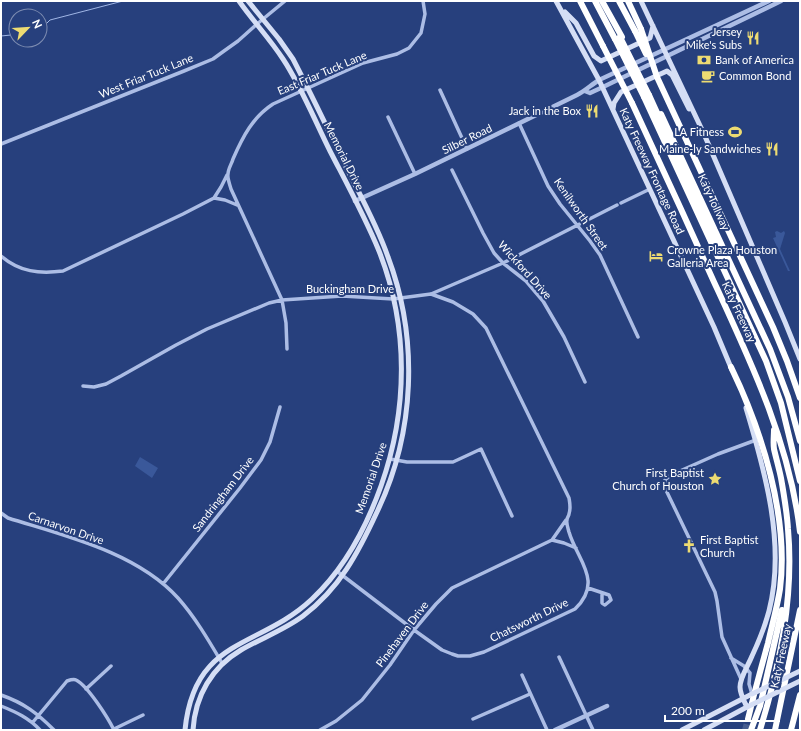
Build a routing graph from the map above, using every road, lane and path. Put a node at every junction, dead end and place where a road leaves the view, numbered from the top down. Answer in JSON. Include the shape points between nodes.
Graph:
{"nodes":[{"id":1,"x":239,"y":1,"type":"edge"},
{"id":2,"x":248,"y":1,"type":"edge"},
{"id":3,"x":285,"y":1,"type":"edge"},
{"id":4,"x":423,"y":1,"type":"edge"},
{"id":5,"x":556,"y":1,"type":"edge"},
{"id":6,"x":580,"y":1,"type":"edge"},
{"id":7,"x":595,"y":1,"type":"edge"},
{"id":8,"x":602,"y":1,"type":"edge"},
{"id":9,"x":619,"y":1,"type":"edge"},
{"id":10,"x":628,"y":1,"type":"edge"},
{"id":11,"x":641,"y":1,"type":"edge"},
{"id":12,"x":769,"y":1,"type":"edge"},
{"id":13,"x":781,"y":1,"type":"edge"},
{"id":14,"x":561,"y":9,"type":"junction"},
{"id":15,"x":753,"y":11,"type":"junction"},
{"id":16,"x":262,"y":19,"type":"junction"},
{"id":17,"x":257,"y":24,"type":"junction"},
{"id":18,"x":653,"y":26,"type":"junction"},
{"id":19,"x":638,"y":30,"type":"junction"},
{"id":20,"x":619,"y":38,"type":"junction"},
{"id":21,"x":664,"y":50,"type":"junction"},
{"id":22,"x":668,"y":57,"type":"junction"},
{"id":23,"x":599,"y":80,"type":"junction"},
{"id":24,"x":602,"y":87,"type":"junction"},
{"id":25,"x":307,"y":88,"type":"junction"},
{"id":26,"x":440,"y":90,"type":"dead end"},
{"id":27,"x":300,"y":91,"type":"junction"},
{"id":28,"x":585,"y":91,"type":"junction"},
{"id":29,"x":648,"y":95,"type":"junction"},
{"id":30,"x":613,"y":109,"type":"junction"},
{"id":31,"x":388,"y":117,"type":"dead end"},
{"id":32,"x":519,"y":123,"type":"junction"},
{"id":33,"x":329,"y":131,"type":"junction"},
{"id":34,"x":322,"y":134,"type":"junction"},
{"id":35,"x":704,"y":134,"type":"junction"},
{"id":36,"x":1,"y":143,"type":"edge"},
{"id":37,"x":466,"y":149,"type":"junction"},
{"id":38,"x":452,"y":170,"type":"dead end"},
{"id":39,"x":228,"y":174,"type":"junction"},
{"id":40,"x":415,"y":174,"type":"junction"},
{"id":41,"x":650,"y":189,"type":"junction"},
{"id":42,"x":214,"y":198,"type":"junction"},
{"id":43,"x":362,"y":198,"type":"junction"},
{"id":44,"x":356,"y":201,"type":"junction"},
{"id":45,"x":621,"y":203,"type":"dead end"},
{"id":46,"x":617,"y":205,"type":"dead end"},
{"id":47,"x":238,"y":206,"type":"junction"},
{"id":48,"x":576,"y":225,"type":"junction"},
{"id":49,"x":1,"y":256,"type":"edge"},
{"id":50,"x":503,"y":263,"type":"junction"},
{"id":51,"x":431,"y":294,"type":"junction"},
{"id":52,"x":393,"y":299,"type":"junction"},
{"id":53,"x":401,"y":299,"type":"junction"},
{"id":54,"x":282,"y":300,"type":"junction"},
{"id":55,"x":756,"y":333,"type":"junction"},
{"id":56,"x":638,"y":337,"type":"dead end"},
{"id":57,"x":287,"y":349,"type":"dead end"},
{"id":58,"x":800,"y":359,"type":"edge"},
{"id":59,"x":731,"y":367,"type":"junction"},
{"id":60,"x":402,"y":381,"type":"junction"},
{"id":61,"x":409,"y":382,"type":"junction"},
{"id":62,"x":585,"y":382,"type":"dead end"},
{"id":63,"x":83,"y":386,"type":"dead end"},
{"id":64,"x":800,"y":398,"type":"edge"},
{"id":65,"x":280,"y":407,"type":"dead end"},
{"id":66,"x":774,"y":423,"type":"junction"},
{"id":67,"x":756,"y":440,"type":"junction"},
{"id":68,"x":800,"y":441,"type":"edge"},
{"id":69,"x":390,"y":459,"type":"junction"},
{"id":70,"x":397,"y":461,"type":"junction"},
{"id":71,"x":800,"y":467,"type":"edge"},
{"id":72,"x":800,"y":481,"type":"edge"},
{"id":73,"x":1,"y":513,"type":"edge"},
{"id":74,"x":1,"y":516,"type":"edge"},
{"id":75,"x":512,"y":516,"type":"dead end"},
{"id":76,"x":8,"y":518,"type":"junction"},
{"id":77,"x":566,"y":520,"type":"junction"},
{"id":78,"x":800,"y":532,"type":"edge"},
{"id":79,"x":552,"y":540,"type":"junction"},
{"id":80,"x":576,"y":548,"type":"junction"},
{"id":81,"x":338,"y":572,"type":"junction"},
{"id":82,"x":342,"y":577,"type":"junction"},
{"id":83,"x":789,"y":577,"type":"junction"},
{"id":84,"x":163,"y":584,"type":"junction"},
{"id":85,"x":588,"y":588,"type":"junction"},
{"id":86,"x":602,"y":593,"type":"dead end"},
{"id":87,"x":800,"y":610,"type":"edge"},
{"id":88,"x":298,"y":611,"type":"junction"},
{"id":89,"x":302,"y":617,"type":"junction"},
{"id":90,"x":414,"y":630,"type":"junction"},
{"id":91,"x":730,"y":655,"type":"junction"},
{"id":92,"x":218,"y":657,"type":"junction"},
{"id":93,"x":559,"y":657,"type":"dead end"},
{"id":94,"x":222,"y":663,"type":"junction"},
{"id":95,"x":111,"y":666,"type":"dead end"},
{"id":96,"x":747,"y":669,"type":"junction"},
{"id":97,"x":800,"y":671,"type":"edge"},
{"id":98,"x":522,"y":675,"type":"dead end"},
{"id":99,"x":800,"y":681,"type":"edge"},
{"id":100,"x":741,"y":683,"type":"junction"},
{"id":101,"x":86,"y":689,"type":"junction"},
{"id":102,"x":530,"y":694,"type":"junction"},
{"id":103,"x":751,"y":694,"type":"junction"},
{"id":104,"x":800,"y":694,"type":"edge"},
{"id":105,"x":1,"y":696,"type":"edge"},
{"id":106,"x":743,"y":699,"type":"junction"},
{"id":107,"x":1,"y":706,"type":"edge"},
{"id":108,"x":607,"y":706,"type":"dead end"},
{"id":109,"x":747,"y":707,"type":"junction"},
{"id":110,"x":39,"y":714,"type":"junction"},
{"id":111,"x":143,"y":715,"type":"dead end"},
{"id":112,"x":587,"y":716,"type":"junction"},
{"id":113,"x":474,"y":719,"type":"dead end"},
{"id":114,"x":748,"y":719,"type":"tunnel mouth"},
{"id":115,"x":33,"y":722,"type":"junction"},
{"id":116,"x":40,"y":730,"type":"edge"},
{"id":117,"x":54,"y":730,"type":"edge"},
{"id":118,"x":114,"y":730,"type":"edge"},
{"id":119,"x":185,"y":730,"type":"edge"},
{"id":120,"x":193,"y":730,"type":"edge"},
{"id":121,"x":320,"y":730,"type":"edge"},
{"id":122,"x":547,"y":730,"type":"edge"},
{"id":123,"x":555,"y":730,"type":"edge"},
{"id":124,"x":593,"y":730,"type":"edge"},
{"id":125,"x":682,"y":730,"type":"edge"},
{"id":126,"x":704,"y":730,"type":"edge"},
{"id":127,"x":752,"y":730,"type":"edge"},
{"id":128,"x":760,"y":730,"type":"edge"},
{"id":129,"x":776,"y":730,"type":"edge"},
{"id":130,"x":791,"y":730,"type":"edge"}],
"edges":[{"from":1,"to":17,"type":"main road","name":"Memorial Drive"},
{"from":2,"to":16,"type":"main road","name":"Memorial Drive"},
{"from":3,"to":16,"type":"street","name":"West Friar Tuck Lane"},
{"from":4,"to":25,"type":"street","name":"East Friar Tuck Lane","via":[[425,14],[421,34],[409,48],[363,63]]},
{"from":5,"to":14,"type":"main road","name":"Katy Freeway Frontage Road"},
{"from":6,"to":66,"type":"highway","name":"Katy Freeway","bridge":true,"via":[[632,103],[748,356]]},
{"from":7,"to":20,"type":"highway"},
{"from":8,"to":20,"type":"highway"},
{"from":9,"to":19,"type":"highway"},
{"from":10,"to":19,"type":"highway"},
{"from":11,"to":18,"type":"main road"},
{"from":12,"to":15,"type":"street","name":"Silber Road"},
{"from":13,"to":15,"type":"street","name":"Silber Road"},
{"from":14,"to":18,"type":"main road","via":[[576,23],[594,56],[601,61],[650,38]]},
{"from":14,"to":23,"type":"main road","name":"Katy Freeway Frontage Road"},
{"from":15,"to":21,"type":"street","name":"Silber Road"},
{"from":15,"to":22,"type":"street","name":"Silber Road"},
{"from":16,"to":17,"type":"street","name":"West Friar Tuck Lane"},
{"from":16,"to":25,"type":"main road","name":"Memorial Drive","via":[[286,48]]},
{"from":17,"to":27,"type":"main road","name":"Memorial Drive","via":[[285,62]]},
{"from":17,"to":36,"type":"street","name":"West Friar Tuck Lane","via":[[213,58]]},
{"from":18,"to":21,"type":"main road"},
{"from":19,"to":64,"type":"highway","bridge":true,"via":[[657,77],[775,333]]},
{"from":20,"to":29,"type":"highway","bridge":true},
{"from":21,"to":22,"type":"main road"},
{"from":21,"to":23,"type":"street","name":"Silber Road"},
{"from":22,"to":24,"type":"street","name":"Silber Road"},
{"from":22,"to":35,"type":"main road"},
{"from":23,"to":24,"type":"main road","name":"Katy Freeway Frontage Road"},
{"from":23,"to":28,"type":"street","name":"Silber Road"},
{"from":24,"to":28,"type":"street","name":"Silber Road","via":[[590,92]]},
{"from":24,"to":30,"type":"main road","name":"Katy Freeway Frontage Road"},
{"from":25,"to":27,"type":"street","name":"East Friar Tuck Lane"},
{"from":25,"to":33,"type":"main road","name":"Memorial Drive"},
{"from":26,"to":37,"type":"street"},
{"from":27,"to":34,"type":"main road","name":"Memorial Drive"},
{"from":27,"to":39,"type":"street","name":"East Friar Tuck Lane","via":[[264,110],[251,124],[241,140]]},
{"from":28,"to":32,"type":"street","name":"Silber Road"},
{"from":29,"to":55,"type":"highway"},
{"from":29,"to":68,"type":"highway","name":"Katy Tollway","via":[[677,146],[765,336],[784,384]]},
{"from":30,"to":35,"type":"main road","via":[[621,92],[667,71],[672,74],[685,103]]},
{"from":30,"to":41,"type":"main road","name":"Katy Freeway Frontage Road"},
{"from":31,"to":40,"type":"street"},
{"from":32,"to":37,"type":"street","name":"Silber Road"},
{"from":32,"to":48,"type":"street","name":"Kenilworth Street","via":[[548,186]]},
{"from":33,"to":34,"type":"main road"},
{"from":33,"to":43,"type":"main road","name":"Memorial Drive"},
{"from":34,"to":44,"type":"main road","name":"Memorial Drive"},
{"from":35,"to":58,"type":"main road"},
{"from":37,"to":40,"type":"street","name":"Silber Road"},
{"from":38,"to":50,"type":"street","name":"Wickford Drive","via":[[483,233]]},
{"from":39,"to":42,"type":"street","name":"East Friar Tuck Lane"},
{"from":39,"to":47,"type":"street"},
{"from":40,"to":43,"type":"street","name":"Silber Road"},
{"from":41,"to":45,"type":"street"},
{"from":41,"to":59,"type":"main road","name":"Katy Freeway Frontage Road"},
{"from":42,"to":47,"type":"street"},
{"from":42,"to":49,"type":"street","via":[[62,271],[37,272],[18,267]]},
{"from":43,"to":44,"type":"street","name":"Silber Road"},
{"from":43,"to":53,"type":"main road","name":"Memorial Drive","via":[[389,257]]},
{"from":44,"to":52,"type":"main road","name":"Memorial Drive","via":[[379,252]]},
{"from":46,"to":48,"type":"street","name":"Buckingham Drive"},
{"from":47,"to":54,"type":"street"},
{"from":48,"to":50,"type":"street","name":"Buckingham Drive"},
{"from":48,"to":56,"type":"street","name":"Kenilworth Street","via":[[600,255]]},
{"from":50,"to":51,"type":"street","name":"Buckingham Drive"},
{"from":50,"to":62,"type":"street","name":"Wickford Drive","via":[[526,281],[543,301],[564,337]]},
{"from":51,"to":53,"type":"street","name":"Buckingham Drive"},
{"from":51,"to":77,"type":"street","via":[[453,302],[473,314],[486,328],[569,498],[570,508]]},
{"from":52,"to":53,"type":"street","name":"Buckingham Drive"},
{"from":52,"to":54,"type":"street","name":"Buckingham Drive","via":[[342,296]]},
{"from":52,"to":60,"type":"main road","name":"Memorial Drive","via":[[401,345]]},
{"from":53,"to":61,"type":"main road","name":"Memorial Drive","via":[[408,343]]},
{"from":54,"to":57,"type":"street"},
{"from":54,"to":63,"type":"street","name":"Buckingham Drive","via":[[269,303],[207,330],[106,384]]},
{"from":55,"to":71,"type":"highway","via":[[782,394]]},
{"from":55,"to":72,"type":"highway","via":[[781,403]]},
{"from":59,"to":67,"type":"main road","name":"Katy Freeway Frontage Road"},
{"from":59,"to":114,"type":"highway","via":[[753,416],[763,449],[778,518],[781,548],[778,600]]},
{"from":60,"to":61,"type":"main road"},
{"from":60,"to":69,"type":"main road","name":"Memorial Drive"},
{"from":61,"to":70,"type":"main road","name":"Memorial Drive","via":[[406,417]]},
{"from":65,"to":84,"type":"street","name":"Sandringham Drive","via":[[270,442],[261,460]]},
{"from":66,"to":78,"type":"highway","name":"Katy Freeway","via":[[791,482]]},
{"from":66,"to":83,"type":"highway","via":[[774,447],[788,528]]},
{"from":67,"to":91,"type":"street","via":[[718,454],[665,480],[665,488],[715,592],[722,637]]},
{"from":67,"to":96,"type":"main road","name":"Katy Freeway Frontage Road","via":[[772,520],[775,564],[769,610]]},
{"from":69,"to":70,"type":"street"},
{"from":69,"to":81,"type":"main road","name":"Memorial Drive","via":[[358,540]]},
{"from":70,"to":75,"type":"street","via":[[453,462],[480,449]]},
{"from":70,"to":82,"type":"main road","name":"Memorial Drive","via":[[387,492],[366,537]]},
{"from":73,"to":76,"type":"street","name":"Carnarvon Drive"},
{"from":74,"to":76,"type":"street"},
{"from":76,"to":84,"type":"street","name":"Carnarvon Drive","via":[[81,540],[125,560]]},
{"from":77,"to":79,"type":"street","name":"Pinehaven Drive"},
{"from":77,"to":80,"type":"street"},
{"from":79,"to":80,"type":"street"},
{"from":79,"to":90,"type":"street","name":"Pinehaven Drive","via":[[452,588]]},
{"from":80,"to":85,"type":"street","via":[[588,574]]},
{"from":81,"to":82,"type":"street","name":"Chatsworth Drive"},
{"from":81,"to":88,"type":"main road","name":"Memorial Drive"},
{"from":82,"to":89,"type":"main road","name":"Memorial Drive","via":[[328,594]]},
{"from":82,"to":90,"type":"street","name":"Chatsworth Drive"},
{"from":83,"to":127,"type":"highway","via":[[762,698]]},
{"from":83,"to":128,"type":"highway","via":[[780,655]]},
{"from":84,"to":92,"type":"street","name":"Carnarvon Drive","via":[[191,615]]},
{"from":85,"to":86,"type":"street"},
{"from":85,"to":90,"type":"street","name":"Chatsworth Drive","via":[[583,601],[575,608],[484,652],[470,656],[442,650]]},
{"from":87,"to":129,"type":"highway","name":"Katy Freeway"},
{"from":88,"to":89,"type":"main road"},
{"from":88,"to":92,"type":"main road","name":"Memorial Drive"},
{"from":89,"to":94,"type":"main road","name":"Memorial Drive"},
{"from":90,"to":121,"type":"street","name":"Pinehaven Drive","via":[[362,700],[336,722]]},
{"from":91,"to":96,"type":"street"},
{"from":91,"to":100,"type":"street"},
{"from":92,"to":94,"type":"street","name":"Carnarvon Drive"},
{"from":92,"to":119,"type":"main road","name":"Memorial Drive","via":[[196,688]]},
{"from":93,"to":112,"type":"street"},
{"from":94,"to":120,"type":"main road","name":"Memorial Drive","via":[[210,677],[198,700]]},
{"from":95,"to":101,"type":"street"},
{"from":96,"to":100,"type":"main road","name":"Katy Freeway Frontage Road"},
{"from":96,"to":103,"type":"street","via":[[750,674]]},
{"from":97,"to":103,"type":"main road","bridge":true},
{"from":98,"to":102,"type":"street"},
{"from":99,"to":109,"type":"main road","bridge":true},
{"from":100,"to":106,"type":"main road"},
{"from":101,"to":110,"type":"street","via":[[76,680],[67,681]]},
{"from":101,"to":118,"type":"street"},
{"from":102,"to":113,"type":"street"},
{"from":102,"to":122,"type":"street"},
{"from":103,"to":106,"type":"main road"},
{"from":104,"to":130,"type":"highway"},
{"from":105,"to":110,"type":"street"},
{"from":106,"to":109,"type":"main road"},
{"from":106,"to":125,"type":"main road"},
{"from":107,"to":115,"type":"street"},
{"from":108,"to":112,"type":"street"},
{"from":109,"to":126,"type":"main road"},
{"from":110,"to":115,"type":"street"},
{"from":110,"to":117,"type":"street"},
{"from":111,"to":118,"type":"street"},
{"from":112,"to":123,"type":"street"},
{"from":112,"to":124,"type":"street"},
{"from":115,"to":116,"type":"street"}]}
